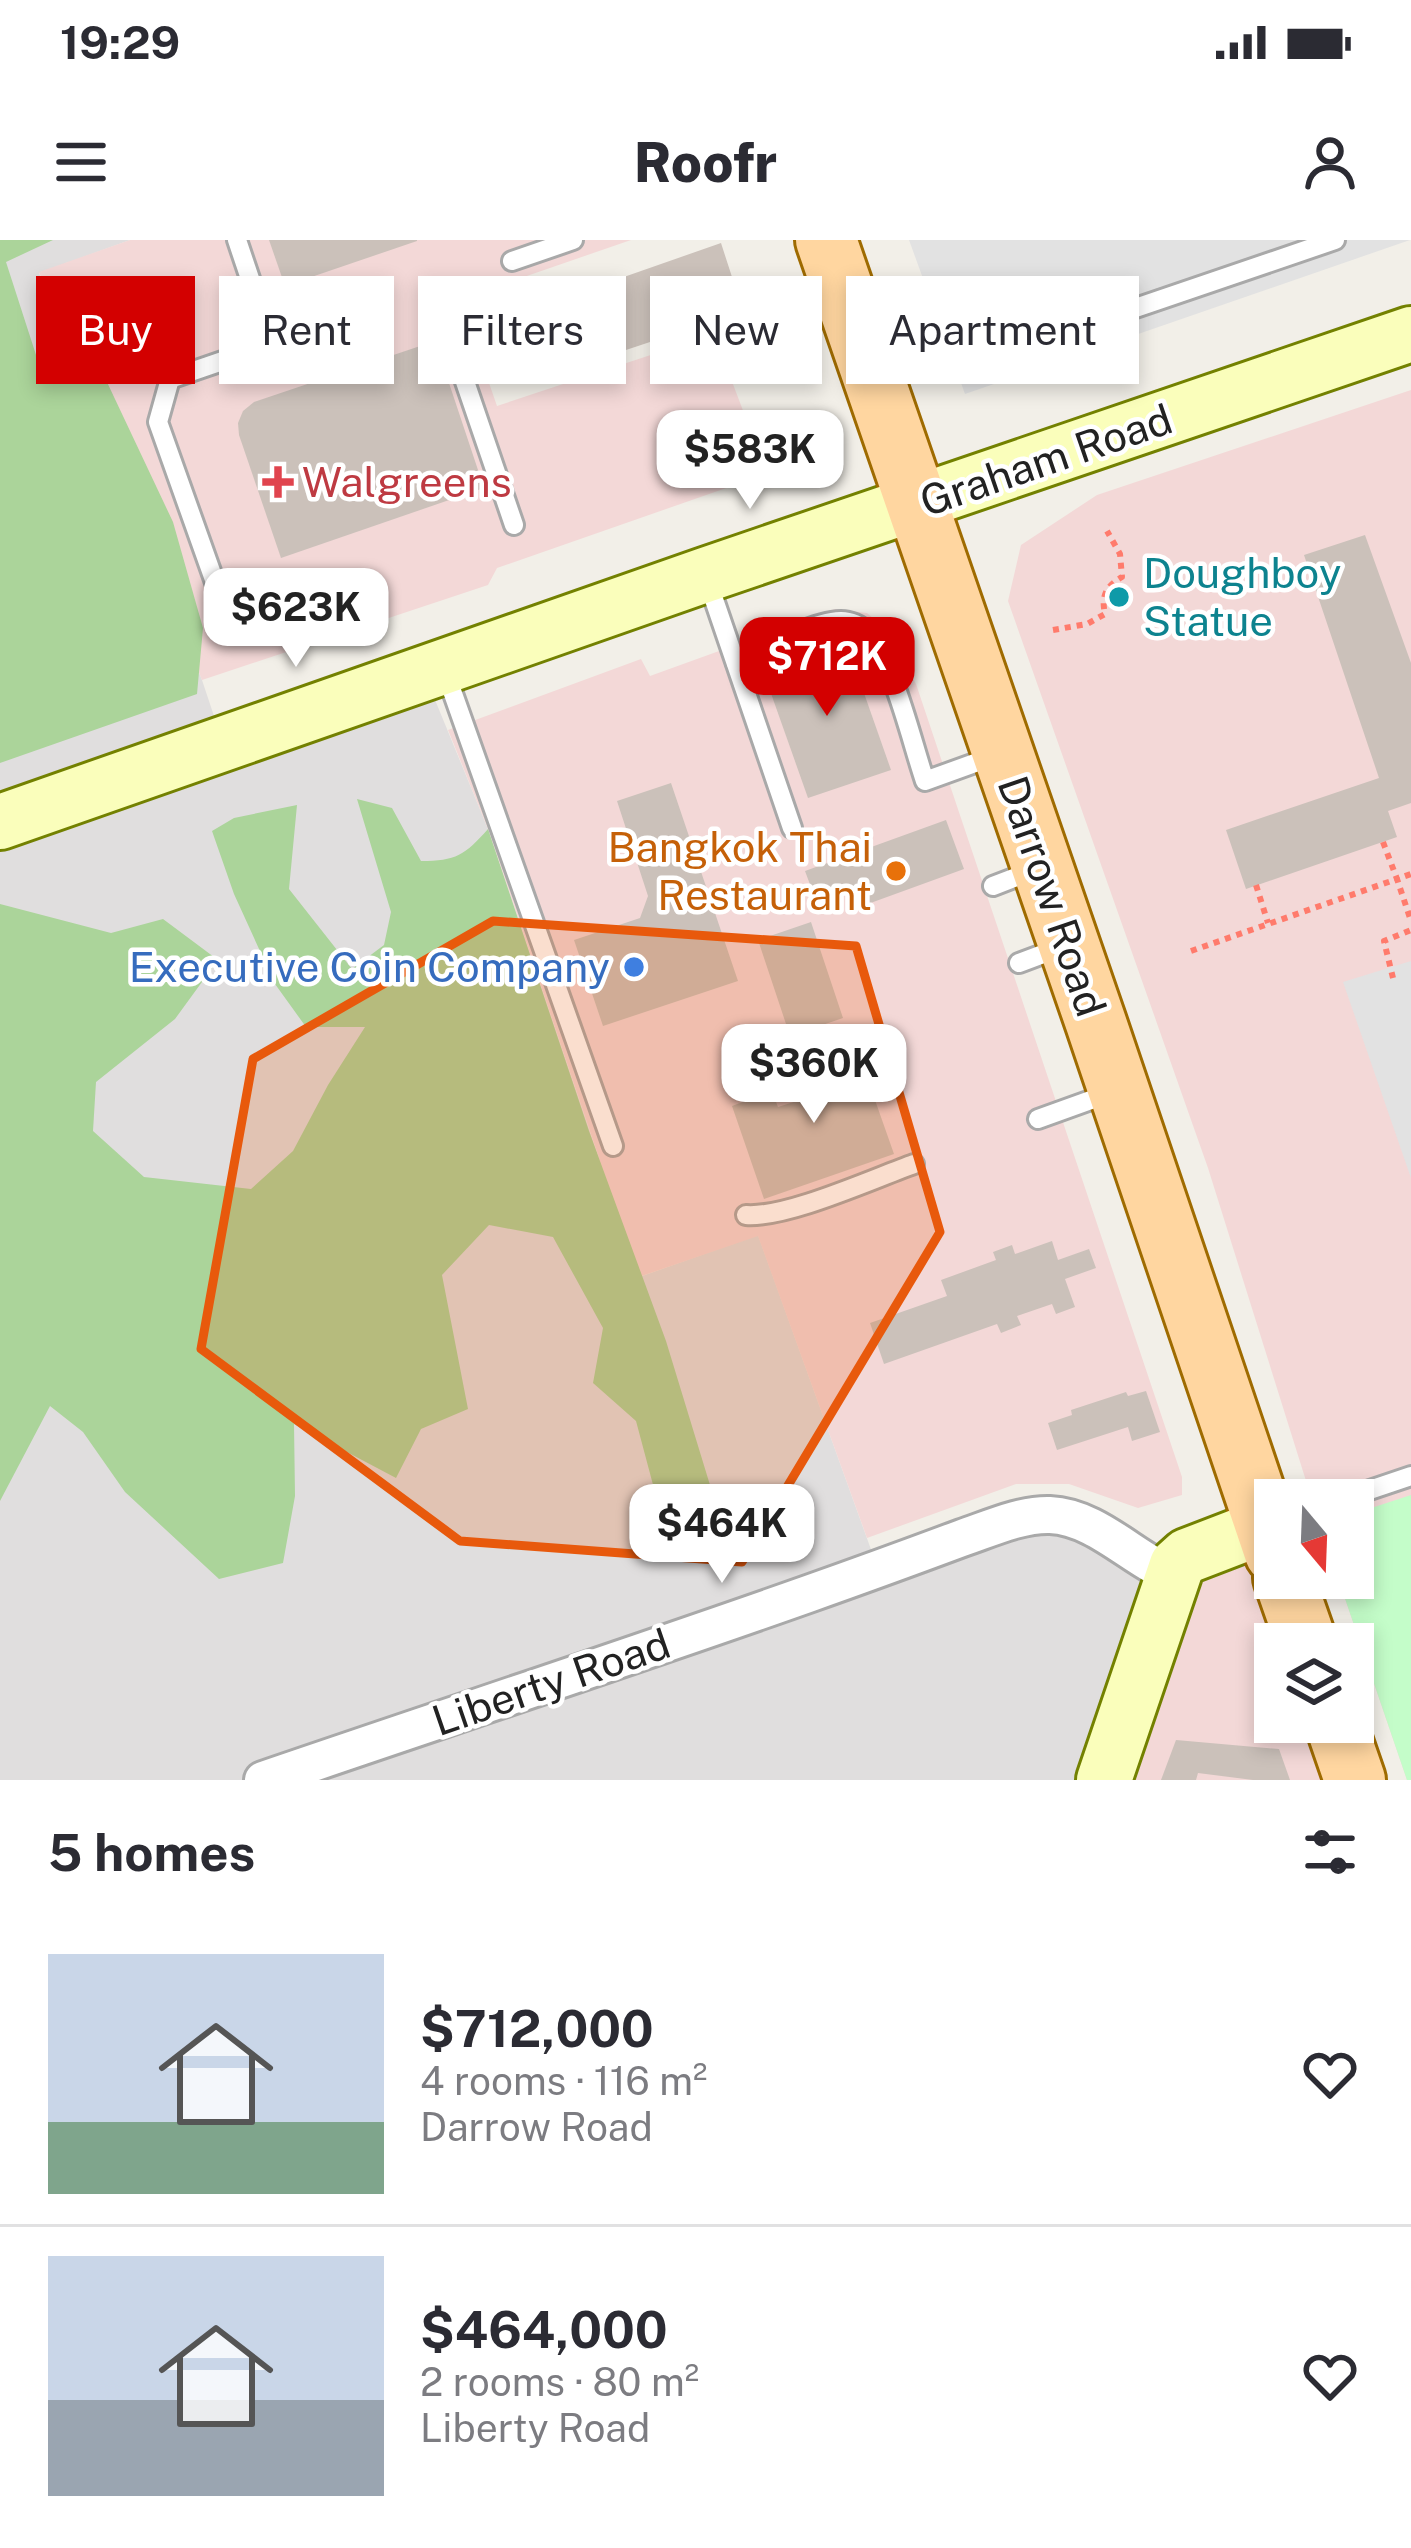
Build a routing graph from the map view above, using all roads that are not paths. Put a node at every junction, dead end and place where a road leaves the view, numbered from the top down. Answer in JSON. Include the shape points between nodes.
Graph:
{"nodes":[{"id":1,"x":237,"y":240,"type":"edge"},
{"id":2,"x":573,"y":240,"type":"edge"},
{"id":3,"x":826,"y":240,"type":"edge"},
{"id":4,"x":1335,"y":240,"type":"edge"},
{"id":5,"x":512,"y":261,"type":"dead end"},
{"id":6,"x":1139,"y":307,"type":"edge"},
{"id":7,"x":1411,"y":334,"type":"edge"},
{"id":8,"x":466,"y":384,"type":"edge"},
{"id":9,"x":917,"y":505,"type":"junction"},
{"id":10,"x":514,"y":525,"type":"dead end"},
{"id":11,"x":705,"y":575,"type":"junction"},
{"id":12,"x":228,"y":619,"type":"dead end"},
{"id":13,"x":736,"y":663,"type":"junction"},
{"id":14,"x":444,"y":667,"type":"junction"},
{"id":15,"x":1002,"y":754,"type":"junction"},
{"id":16,"x":0,"y":822,"type":"edge"},
{"id":17,"x":792,"y":827,"type":"dead end"},
{"id":18,"x":1118,"y":1090,"type":"junction"},
{"id":19,"x":1038,"y":1119,"type":"dead end"},
{"id":20,"x":613,"y":1146,"type":"dead end"},
{"id":21,"x":914,"y":1164,"type":"dead end"},
{"id":22,"x":746,"y":1215,"type":"dead end"},
{"id":23,"x":1411,"y":1476,"type":"edge"},
{"id":24,"x":1254,"y":1484,"type":"edge"},
{"id":25,"x":1374,"y":1489,"type":"edge"},
{"id":26,"x":1254,"y":1548,"type":"edge"},
{"id":27,"x":1172,"y":1575,"type":"junction"},
{"id":28,"x":1342,"y":1743,"type":"edge"},
{"id":29,"x":263,"y":1780,"type":"edge"},
{"id":30,"x":1104,"y":1780,"type":"edge"},
{"id":31,"x":1355,"y":1780,"type":"edge"}],
"edges":[{"from":1,"to":12,"type":"lane","via":[[272,344],[170,379],[158,422]]},
{"from":2,"to":5,"type":"lane"},
{"from":3,"to":9,"type":"main road","name":"Darrow Road"},
{"from":4,"to":6,"type":"lane"},
{"from":7,"to":9,"type":"main road","name":"Graham Road"},
{"from":8,"to":10,"type":"lane"},
{"from":9,"to":11,"type":"main road","name":"Graham Road"},
{"from":9,"to":15,"type":"main road","name":"Darrow Road"},
{"from":11,"to":13,"type":"lane"},
{"from":11,"to":14,"type":"main road","name":"Graham Road"},
{"from":13,"to":15,"type":"lane","via":[[817,627],[857,624],[882,658],[925,781]]},
{"from":13,"to":17,"type":"lane"},
{"from":14,"to":16,"type":"main road","name":"Graham Road"},
{"from":14,"to":20,"type":"lane"},
{"from":15,"to":18,"type":"main road","name":"Darrow Road","via":[[1017,877],[1043,954]]},
{"from":18,"to":19,"type":"lane"},
{"from":18,"to":24,"type":"main road","name":"Darrow Road"},
{"from":21,"to":22,"type":"lane","via":[[789,1209]]},
{"from":23,"to":25,"type":"lane"},
{"from":26,"to":27,"type":"main road","via":[[1187,1556]]},
{"from":27,"to":29,"type":"street","name":"Liberty Road","via":[[1069,1518],[1030,1517]]},
{"from":27,"to":30,"type":"main road"},
{"from":28,"to":31,"type":"main road"}]}
